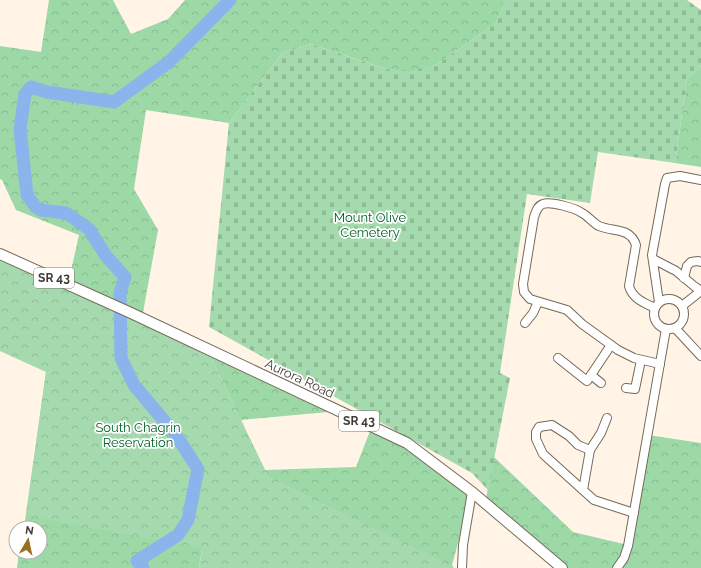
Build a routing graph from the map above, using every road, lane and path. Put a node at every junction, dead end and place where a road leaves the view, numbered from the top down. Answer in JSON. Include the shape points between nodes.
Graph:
{"nodes":[{"id":1,"x":701,"y":180,"type":"edge"},
{"id":2,"x":0,"y":254,"type":"edge"},
{"id":3,"x":653,"y":259,"type":"junction"},
{"id":4,"x":701,"y":262,"type":"edge"},
{"id":5,"x":684,"y":278,"type":"junction"},
{"id":6,"x":701,"y":291,"type":"edge"},
{"id":7,"x":538,"y":302,"type":"junction"},
{"id":8,"x":657,"y":305,"type":"junction"},
{"id":9,"x":682,"y":306,"type":"junction"},
{"id":10,"x":525,"y":323,"type":"dead end"},
{"id":11,"x":675,"y":328,"type":"junction"},
{"id":12,"x":666,"y":329,"type":"junction"},
{"id":13,"x":611,"y":345,"type":"junction"},
{"id":14,"x":701,"y":356,"type":"edge"},
{"id":15,"x":558,"y":358,"type":"dead end"},
{"id":16,"x":641,"y":360,"type":"junction"},
{"id":17,"x":660,"y":364,"type":"junction"},
{"id":18,"x":591,"y":375,"type":"junction"},
{"id":19,"x":601,"y":383,"type":"dead end"},
{"id":20,"x":626,"y":388,"type":"dead end"},
{"id":21,"x":607,"y":418,"type":"dead end"},
{"id":22,"x":590,"y":450,"type":"junction"},
{"id":23,"x":583,"y":490,"type":"junction"},
{"id":24,"x":472,"y":492,"type":"junction"},
{"id":25,"x":634,"y":513,"type":"junction"},
{"id":26,"x":462,"y":568,"type":"edge"},
{"id":27,"x":562,"y":568,"type":"edge"},
{"id":28,"x":618,"y":568,"type":"edge"}],
"edges":[{"from":1,"to":3,"type":"street","via":[[680,176],[668,178]]},
{"from":2,"to":24,"type":"main road","name":"Aurora Road","number":"SR 43","via":[[407,442]]},
{"from":3,"to":5,"type":"street"},
{"from":3,"to":8,"type":"street"},
{"from":4,"to":5,"type":"street","via":[[691,262],[687,266]]},
{"from":5,"to":6,"type":"street"},
{"from":6,"to":9,"type":"street"},
{"from":7,"to":8,"type":"street","via":[[527,296],[523,284],[534,216],[536,210],[544,203],[581,212],[600,226],[630,236],[636,245],[630,291],[637,298]]},
{"from":7,"to":10,"type":"street"},
{"from":7,"to":13,"type":"street","via":[[567,310]]},
{"from":8,"to":9,"type":"street","via":[[662,300],[671,298]]},
{"from":8,"to":12,"type":"street","via":[[654,312],[655,321]]},
{"from":9,"to":11,"type":"street","via":[[683,318]]},
{"from":11,"to":12,"type":"street"},
{"from":11,"to":14,"type":"street"},
{"from":12,"to":17,"type":"street"},
{"from":13,"to":16,"type":"street"},
{"from":13,"to":18,"type":"street"},
{"from":15,"to":18,"type":"street","via":[[587,381]]},
{"from":16,"to":17,"type":"street"},
{"from":16,"to":20,"type":"street","via":[[635,389]]},
{"from":17,"to":25,"type":"street"},
{"from":18,"to":19,"type":"street"},
{"from":21,"to":22,"type":"street"},
{"from":22,"to":23,"type":"street"},
{"from":22,"to":23,"type":"street","via":[[578,445],[552,425],[539,427],[536,432],[536,443],[544,454]]},
{"from":23,"to":25,"type":"street","via":[[594,500]]},
{"from":24,"to":26,"type":"street","via":[[463,545]]},
{"from":24,"to":27,"type":"main road","name":"Aurora Road","number":"SR 43"},
{"from":25,"to":28,"type":"street","via":[[628,546]]}]}
